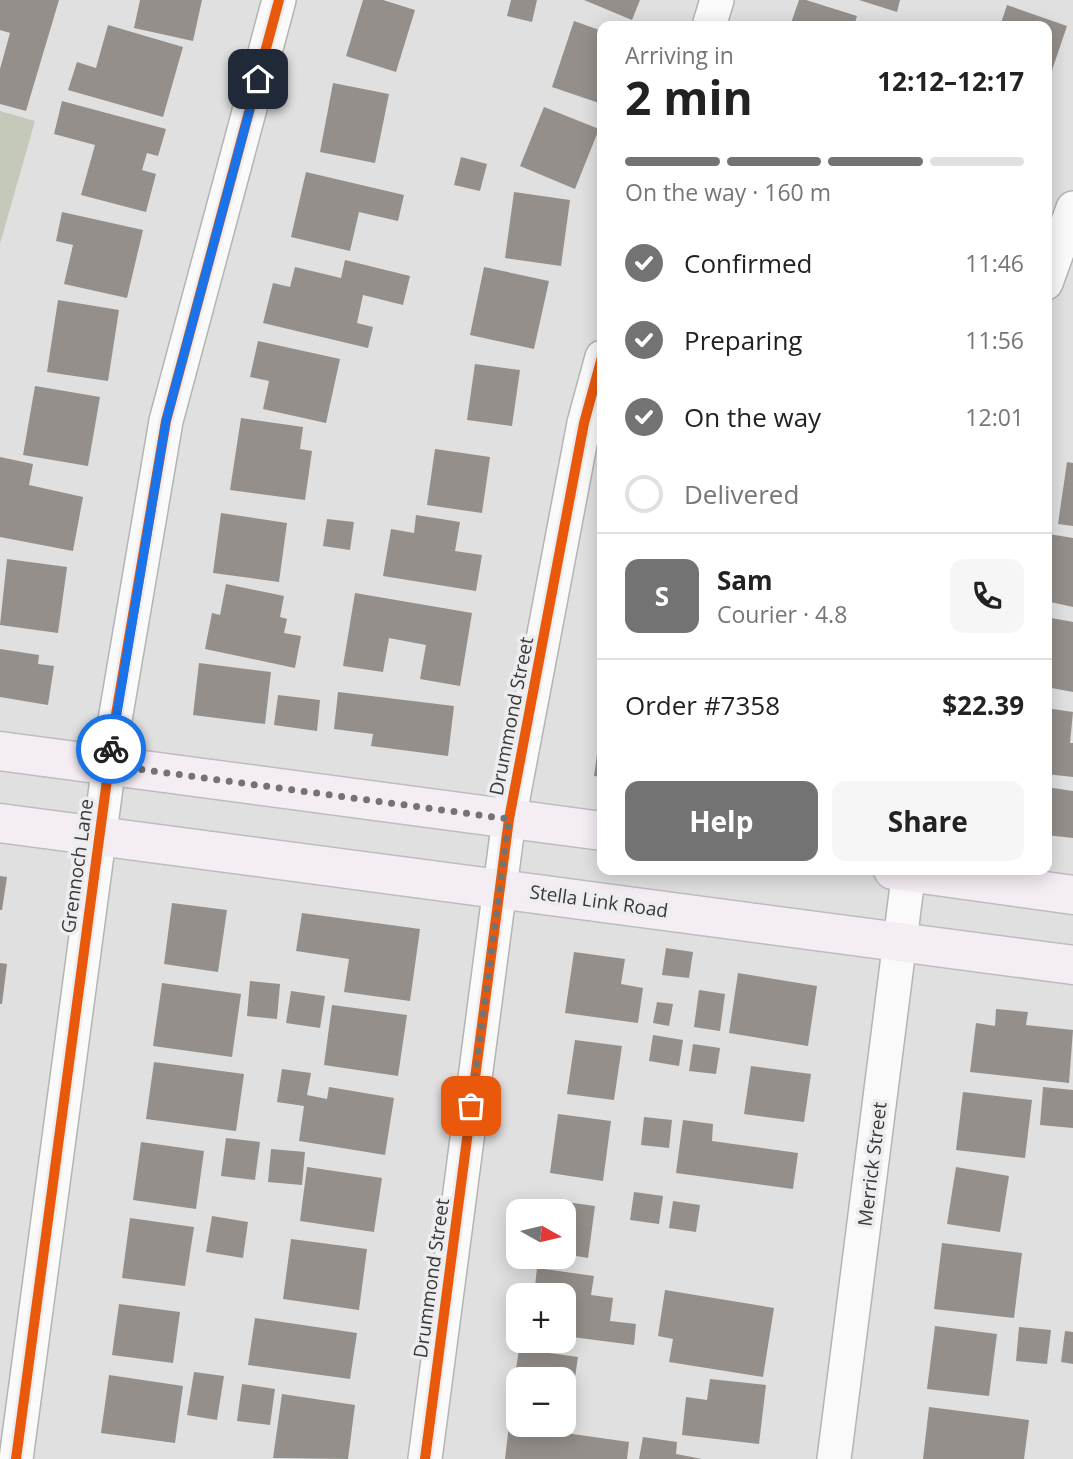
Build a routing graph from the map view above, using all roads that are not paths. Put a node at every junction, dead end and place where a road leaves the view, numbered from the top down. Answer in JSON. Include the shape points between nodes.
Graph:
{"nodes":[{"id":1,"x":279,"y":0,"type":"edge"},
{"id":2,"x":718,"y":0,"type":"edge"},
{"id":3,"x":711,"y":21,"type":"edge"},
{"id":4,"x":1073,"y":208,"type":"edge"},
{"id":5,"x":1052,"y":266,"type":"edge"},
{"id":6,"x":597,"y":375,"type":"edge"},
{"id":7,"x":0,"y":751,"type":"edge"},
{"id":8,"x":108,"y":765,"type":"junction"},
{"id":9,"x":509,"y":819,"type":"junction"},
{"id":10,"x":0,"y":822,"type":"edge"},
{"id":11,"x":597,"y":830,"type":"edge"},
{"id":12,"x":98,"y":835,"type":"junction"},
{"id":13,"x":903,"y":875,"type":"edge"},
{"id":14,"x":937,"y":875,"type":"edge"},
{"id":15,"x":500,"y":888,"type":"junction"},
{"id":16,"x":1073,"y":895,"type":"edge"},
{"id":17,"x":900,"y":941,"type":"junction"},
{"id":18,"x":1073,"y":965,"type":"edge"},
{"id":19,"x":16,"y":1459,"type":"edge"},
{"id":20,"x":425,"y":1459,"type":"edge"},
{"id":21,"x":834,"y":1459,"type":"edge"}],
"edges":[{"from":1,"to":8,"type":"street","name":"Grennoch Lane","via":[[166,421]]},
{"from":2,"to":3,"type":"street"},
{"from":4,"to":5,"type":"street"},
{"from":6,"to":9,"type":"street","name":"Drummond Street"},
{"from":7,"to":8,"type":"main road"},
{"from":8,"to":9,"type":"main road"},
{"from":8,"to":12,"type":"street","name":"Grennoch Lane"},
{"from":9,"to":11,"type":"main road"},
{"from":9,"to":15,"type":"street","name":"Drummond Street"},
{"from":10,"to":12,"type":"main road","name":"Stella Link Road"},
{"from":12,"to":15,"type":"main road","name":"Stella Link Road"},
{"from":12,"to":19,"type":"street","name":"Grennoch Lane"},
{"from":13,"to":17,"type":"street","name":"Merrick Street"},
{"from":14,"to":16,"type":"main road"},
{"from":15,"to":17,"type":"main road","name":"Stella Link Road"},
{"from":15,"to":20,"type":"street","name":"Drummond Street"},
{"from":17,"to":18,"type":"main road","name":"Stella Link Road"},
{"from":17,"to":21,"type":"street","name":"Merrick Street"}]}
